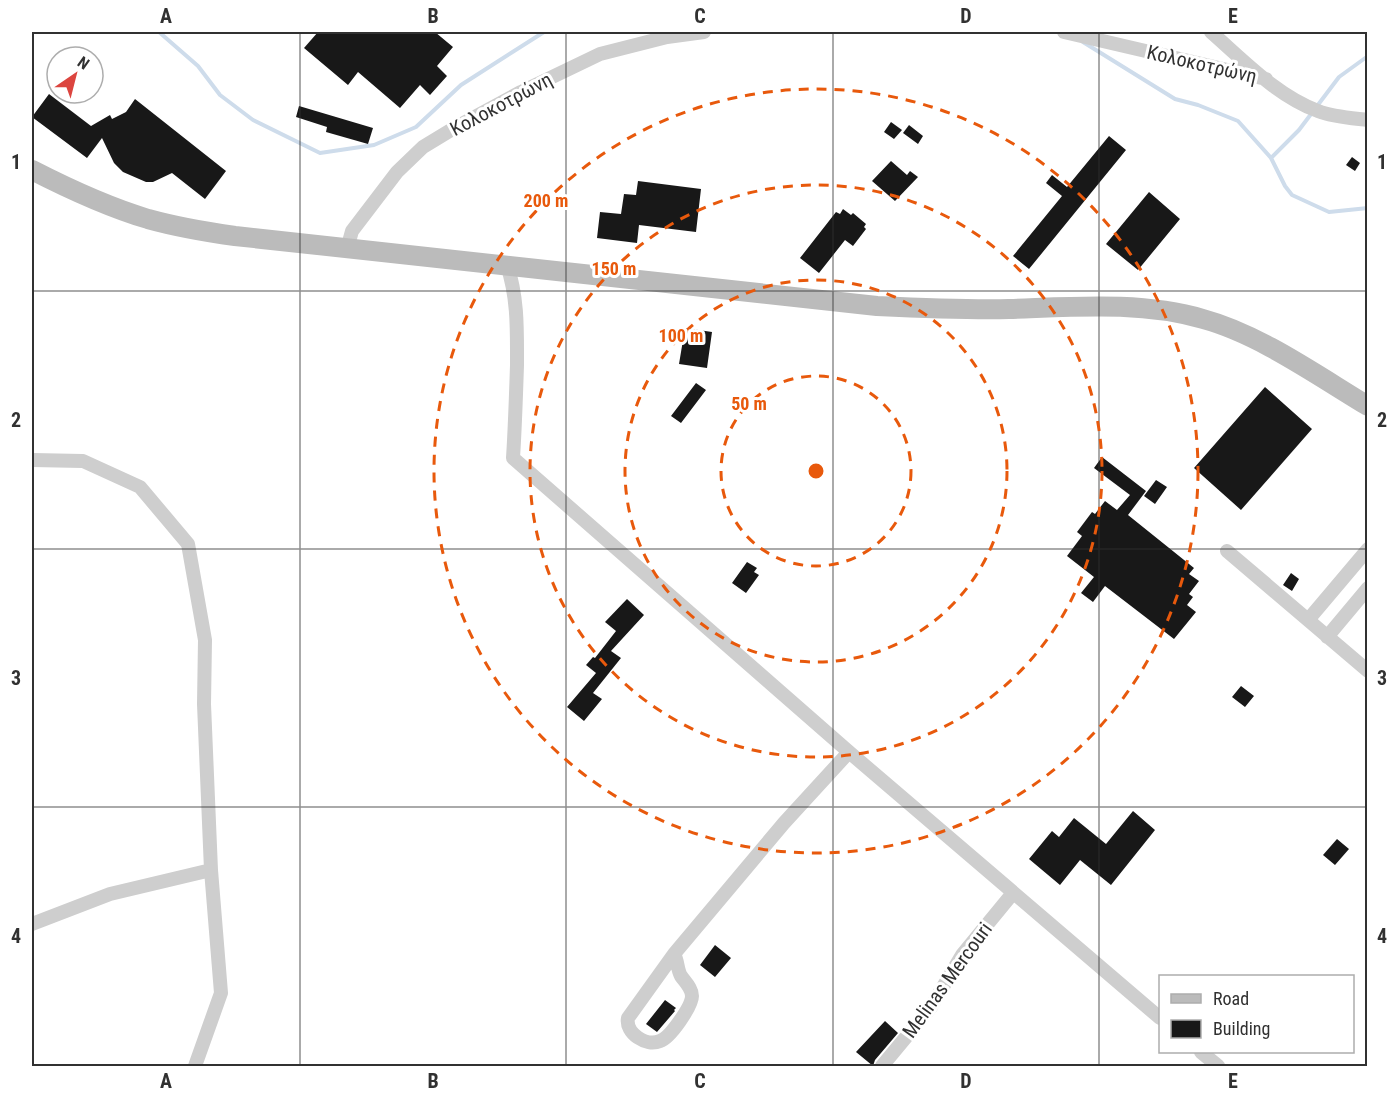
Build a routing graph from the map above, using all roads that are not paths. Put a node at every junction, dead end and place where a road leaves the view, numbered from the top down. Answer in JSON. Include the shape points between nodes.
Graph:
{"nodes":[{"id":1,"x":698,"y":32,"type":"edge"},
{"id":2,"x":1064,"y":32,"type":"edge"},
{"id":3,"x":1211,"y":32,"type":"edge"},
{"id":4,"x":1266,"y":80,"type":"junction"},
{"id":5,"x":1368,"y":120,"type":"edge"},
{"id":6,"x":32,"y":170,"type":"edge"},
{"id":7,"x":347,"y":249,"type":"junction"},
{"id":8,"x":507,"y":265,"type":"junction"},
{"id":9,"x":1368,"y":406,"type":"edge"},
{"id":10,"x":32,"y":460,"type":"edge"},
{"id":11,"x":1368,"y":549,"type":"edge"},
{"id":12,"x":1227,"y":551,"type":"dead end"},
{"id":13,"x":1368,"y":588,"type":"edge"},
{"id":14,"x":1308,"y":620,"type":"junction"},
{"id":15,"x":1327,"y":637,"type":"junction"},
{"id":16,"x":1368,"y":671,"type":"edge"},
{"id":17,"x":849,"y":752,"type":"junction"},
{"id":18,"x":211,"y":870,"type":"junction"},
{"id":19,"x":1013,"y":893,"type":"junction"},
{"id":20,"x":32,"y":924,"type":"edge"},
{"id":21,"x":674,"y":954,"type":"junction"},
{"id":22,"x":1159,"y":1016,"type":"edge"},
{"id":23,"x":1202,"y":1053,"type":"edge"},
{"id":24,"x":195,"y":1066,"type":"edge"},
{"id":25,"x":882,"y":1066,"type":"edge"},
{"id":26,"x":1218,"y":1066,"type":"edge"}],
"edges":[{"from":1,"to":7,"type":"street","name":"Κολοκοτρώνη","via":[[600,54],[451,129],[423,147],[397,172],[352,231]]},
{"from":2,"to":4,"type":"street","name":"Κολοκοτρώνη"},
{"from":3,"to":4,"type":"street"},
{"from":4,"to":5,"type":"street","name":"Κολοκοτρώνη","via":[[1314,110]]},
{"from":6,"to":7,"type":"street","via":[[114,207],[172,225]]},
{"from":7,"to":8,"type":"street"},
{"from":8,"to":9,"type":"street","via":[[877,306],[1163,311],[1206,319],[1263,344]]},
{"from":8,"to":17,"type":"street","via":[[517,311],[513,458]]},
{"from":10,"to":18,"type":"street","via":[[83,461],[140,487],[188,544],[205,639]]},
{"from":11,"to":14,"type":"street"},
{"from":12,"to":14,"type":"street"},
{"from":13,"to":15,"type":"street"},
{"from":14,"to":15,"type":"street"},
{"from":15,"to":16,"type":"street"},
{"from":17,"to":19,"type":"street"},
{"from":17,"to":21,"type":"street"},
{"from":18,"to":20,"type":"street","via":[[110,894]]},
{"from":18,"to":24,"type":"street","via":[[220,993]]},
{"from":19,"to":22,"type":"street"},
{"from":19,"to":25,"type":"street","name":"Melinas Mercouri","via":[[962,955],[931,1007]]},
{"from":21,"to":21,"type":"street","via":[[628,1018],[631,1031],[646,1041],[664,1039],[691,1002],[692,992]]},
{"from":23,"to":26,"type":"street"}]}
